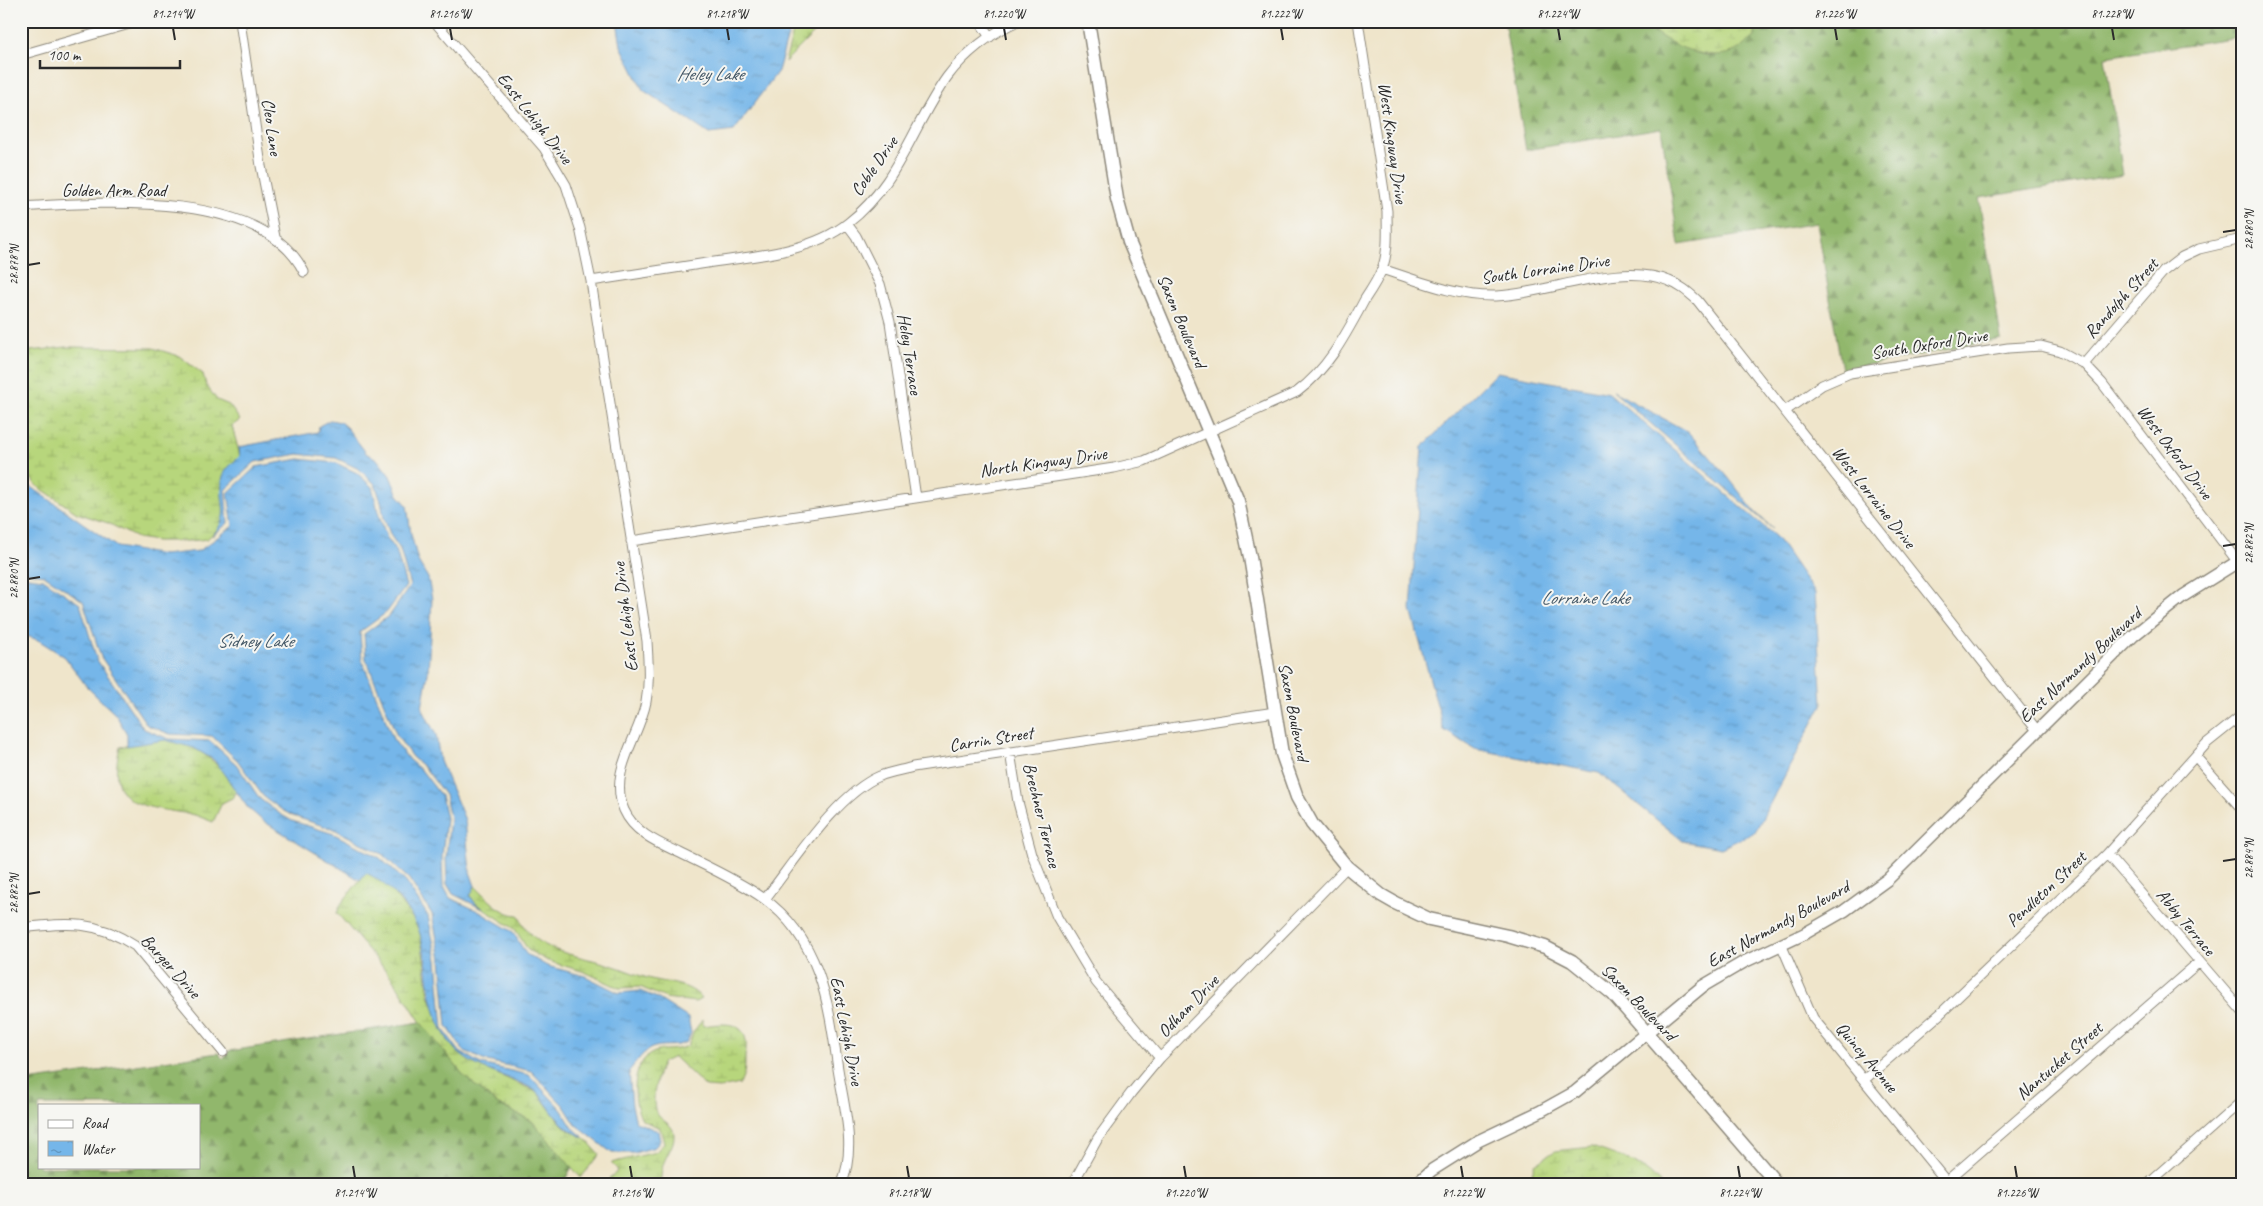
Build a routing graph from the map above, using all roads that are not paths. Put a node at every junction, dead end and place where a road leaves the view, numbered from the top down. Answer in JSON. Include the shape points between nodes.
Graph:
{"nodes":[{"id":1,"x":140,"y":21,"type":"edge"},
{"id":2,"x":240,"y":21,"type":"edge"},
{"id":3,"x":434,"y":21,"type":"edge"},
{"id":4,"x":979,"y":21,"type":"edge"},
{"id":5,"x":1018,"y":21,"type":"edge"},
{"id":6,"x":1088,"y":21,"type":"edge"},
{"id":7,"x":1358,"y":21,"type":"edge"},
{"id":8,"x":990,"y":37,"type":"junction"},
{"id":9,"x":21,"y":55,"type":"edge"},
{"id":10,"x":21,"y":207,"type":"edge"},
{"id":11,"x":847,"y":224,"type":"junction"},
{"id":12,"x":275,"y":237,"type":"junction"},
{"id":13,"x":2242,"y":239,"type":"edge"},
{"id":14,"x":1382,"y":269,"type":"junction"},
{"id":15,"x":304,"y":272,"type":"dead end"},
{"id":16,"x":591,"y":281,"type":"junction"},
{"id":17,"x":1683,"y":288,"type":"joint"},
{"id":18,"x":2084,"y":364,"type":"junction"},
{"id":19,"x":1785,"y":411,"type":"junction"},
{"id":20,"x":1210,"y":432,"type":"junction"},
{"id":21,"x":916,"y":498,"type":"junction"},
{"id":22,"x":632,"y":541,"type":"junction"},
{"id":23,"x":2240,"y":560,"type":"edge"},
{"id":24,"x":1275,"y":712,"type":"junction"},
{"id":25,"x":2242,"y":714,"type":"edge"},
{"id":26,"x":2036,"y":729,"type":"junction"},
{"id":27,"x":1010,"y":752,"type":"junction"},
{"id":28,"x":2195,"y":756,"type":"junction"},
{"id":29,"x":2242,"y":809,"type":"edge"},
{"id":30,"x":2108,"y":854,"type":"junction"},
{"id":31,"x":1347,"y":867,"type":"junction"},
{"id":32,"x":765,"y":899,"type":"junction"},
{"id":33,"x":21,"y":928,"type":"edge"},
{"id":34,"x":1781,"y":944,"type":"junction"},
{"id":35,"x":2198,"y":962,"type":"junction"},
{"id":36,"x":2242,"y":1011,"type":"edge"},
{"id":37,"x":1646,"y":1032,"type":"junction"},
{"id":38,"x":223,"y":1052,"type":"dead end"},
{"id":39,"x":1160,"y":1058,"type":"junction"},
{"id":40,"x":1865,"y":1079,"type":"junction"},
{"id":41,"x":2242,"y":1101,"type":"edge"},
{"id":42,"x":1944,"y":1183,"type":"edge"},
{"id":43,"x":841,"y":1185,"type":"edge"},
{"id":44,"x":1072,"y":1185,"type":"edge"},
{"id":45,"x":1415,"y":1185,"type":"edge"},
{"id":46,"x":1778,"y":1185,"type":"edge"},
{"id":47,"x":2146,"y":1185,"type":"edge"}],
"edges":[{"from":1,"to":9,"type":"street"},
{"from":2,"to":12,"type":"street","name":"Cleo Lane"},
{"from":3,"to":16,"type":"street","name":"East Lehigh Drive","via":[[544,148],[566,185],[580,228]]},
{"from":4,"to":8,"type":"street"},
{"from":5,"to":8,"type":"street","name":"Coble Drive"},
{"from":6,"to":20,"type":"main road","name":"Saxon Boulevard","via":[[1117,199],[1129,242]]},
{"from":7,"to":14,"type":"street","name":"West Kingway Drive","via":[[1387,212],[1388,240]]},
{"from":8,"to":11,"type":"street","name":"Coble Drive","via":[[948,76],[889,180],[876,198]]},
{"from":10,"to":12,"type":"street","name":"Golden Arm Road","via":[[123,202],[178,206],[240,220]]},
{"from":11,"to":16,"type":"street","name":"Coble Drive","via":[[816,241],[774,253]]},
{"from":11,"to":21,"type":"street","name":"Heley Terrace","via":[[880,284],[890,322]]},
{"from":12,"to":15,"type":"street","name":"Golden Arm Road","via":[[297,258]]},
{"from":13,"to":18,"type":"street","name":"Randolph Street","via":[[2199,249],[2164,271]]},
{"from":14,"to":17,"type":"street","name":"South Lorraine Drive","via":[[1472,295],[1498,296],[1627,275],[1658,278]]},
{"from":14,"to":20,"type":"street","name":"North Kingway Drive","via":[[1346,334],[1310,382],[1272,405]]},
{"from":16,"to":22,"type":"street","name":"East Lehigh Drive"},
{"from":17,"to":19,"type":"street","name":"West Lorraine Drive","via":[[1697,300]]},
{"from":18,"to":19,"type":"street","name":"South Oxford Drive","via":[[2060,351],[2041,346],[2008,348],[1850,373],[1822,385]]},
{"from":18,"to":23,"type":"street","name":"West Oxford Drive"},
{"from":19,"to":26,"type":"street","name":"West Lorraine Drive"},
{"from":20,"to":21,"type":"street","name":"North Kingway Drive","via":[[1144,461],[1114,468]]},
{"from":20,"to":24,"type":"main road","name":"Saxon Boulevard","via":[[1243,518]]},
{"from":21,"to":22,"type":"street","name":"North Kingway Drive"},
{"from":22,"to":32,"type":"street","name":"East Lehigh Drive","via":[[649,671],[640,725],[620,774],[619,791],[624,810],[635,827],[655,841]]},
{"from":23,"to":26,"type":"street","name":"East Normandy Boulevard","via":[[2183,596],[2132,636]]},
{"from":24,"to":27,"type":"street","name":"Carrin Street"},
{"from":24,"to":31,"type":"main road","name":"Saxon Boulevard","via":[[1282,754],[1297,797],[1312,824]]},
{"from":25,"to":28,"type":"street","name":"Pendleton Street"},
{"from":26,"to":34,"type":"street","name":"East Normandy Boulevard","via":[[1888,879],[1844,911]]},
{"from":27,"to":32,"type":"street","name":"Carrin Street","via":[[913,767],[880,776],[862,786],[839,804]]},
{"from":27,"to":39,"type":"street","name":"Brechner Terrace","via":[[1018,802],[1032,854],[1057,917],[1096,982]]},
{"from":28,"to":29,"type":"street"},
{"from":28,"to":30,"type":"street","name":"Pendleton Street"},
{"from":30,"to":35,"type":"street","name":"Abby Terrace"},
{"from":30,"to":40,"type":"street","name":"Pendleton Street","via":[[1940,1014]]},
{"from":31,"to":37,"type":"main road","name":"Saxon Boulevard","via":[[1381,895],[1428,918],[1546,947],[1572,961],[1613,994]]},
{"from":31,"to":39,"type":"street","name":"Odham Drive"},
{"from":32,"to":43,"type":"street","name":"East Lehigh Drive","via":[[801,938],[817,965],[828,1002],[848,1132],[848,1170]]},
{"from":33,"to":38,"type":"street","name":"Barger Drive","via":[[64,923],[116,933],[135,946]]},
{"from":34,"to":37,"type":"street","name":"East Normandy Boulevard","via":[[1703,986]]},
{"from":34,"to":40,"type":"street","name":"Quincy Avenue","via":[[1813,1018]]},
{"from":35,"to":36,"type":"street","name":"Abby Terrace"},
{"from":35,"to":42,"type":"street","name":"Nantucket Street"},
{"from":37,"to":45,"type":"street","name":"East Normandy Boulevard","via":[[1575,1092],[1478,1141],[1432,1170]]},
{"from":37,"to":46,"type":"main road","name":"Saxon Boulevard"},
{"from":39,"to":44,"type":"street","name":"Odham Drive","via":[[1098,1138]]},
{"from":40,"to":42,"type":"street","name":"Quincy Avenue"},
{"from":41,"to":47,"type":"street"}]}
